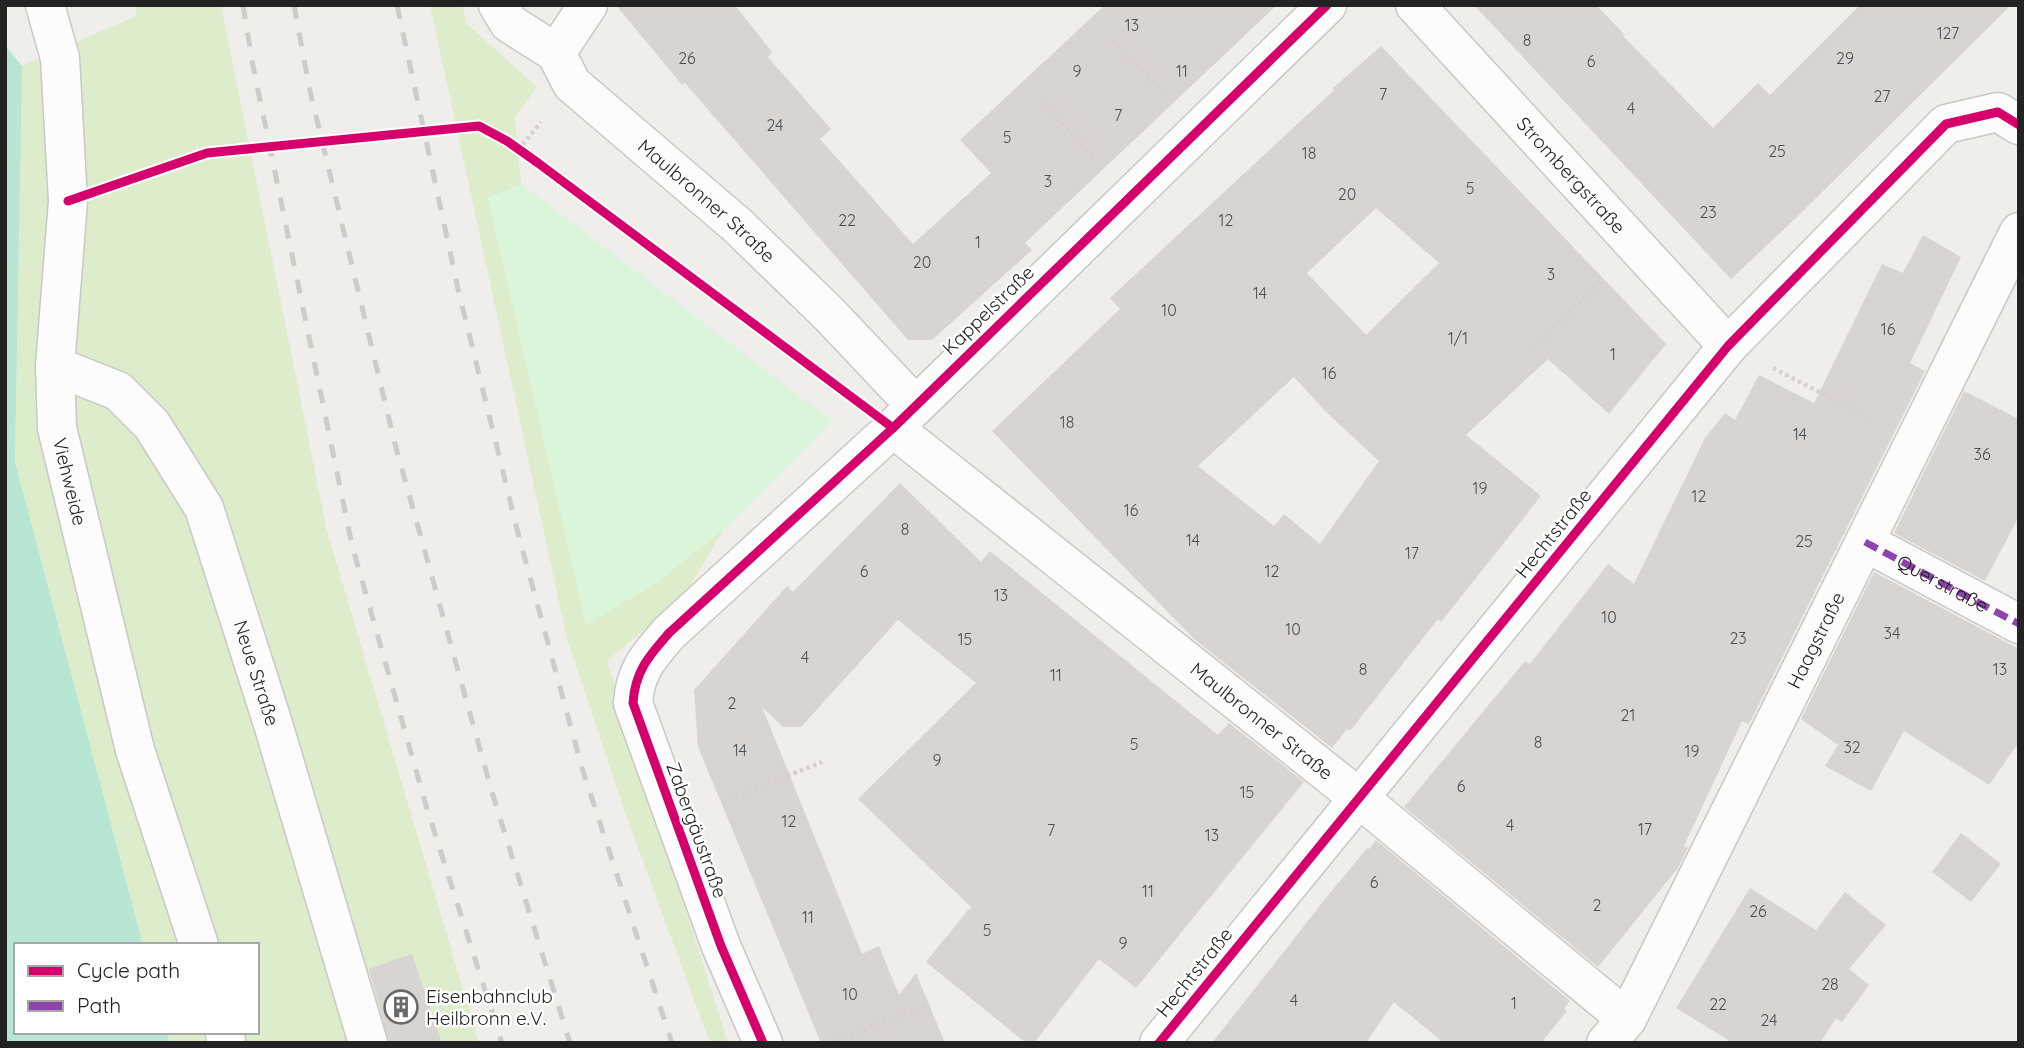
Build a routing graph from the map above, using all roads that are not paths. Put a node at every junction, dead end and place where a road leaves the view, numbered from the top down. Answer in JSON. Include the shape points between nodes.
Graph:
{"nodes":[{"id":1,"x":45,"y":5,"type":"edge"},
{"id":2,"x":498,"y":5,"type":"edge"},
{"id":3,"x":588,"y":5,"type":"edge"},
{"id":4,"x":1326,"y":5,"type":"edge"},
{"id":5,"x":1415,"y":5,"type":"edge"},
{"id":6,"x":556,"y":52,"type":"junction"},
{"id":7,"x":2019,"y":125,"type":"edge"},
{"id":8,"x":2019,"y":232,"type":"edge"},
{"id":9,"x":1728,"y":346,"type":"junction"},
{"id":10,"x":55,"y":366,"type":"junction"},
{"id":11,"x":904,"y":417,"type":"junction"},
{"id":12,"x":1865,"y":542,"type":"junction"},
{"id":13,"x":2019,"y":624,"type":"edge"},
{"id":14,"x":669,"y":633,"type":"joint"},
{"id":15,"x":1359,"y":798,"type":"junction"},
{"id":16,"x":199,"y":943,"type":"edge"},
{"id":17,"x":1617,"y":1031,"type":"edge"},
{"id":18,"x":368,"y":1043,"type":"edge"},
{"id":19,"x":763,"y":1043,"type":"edge"},
{"id":20,"x":1159,"y":1043,"type":"edge"}],
"edges":[{"from":1,"to":10,"type":"street","name":"Viehweide","via":[[60,58],[68,201]]},
{"from":2,"to":6,"type":"street","via":[[509,23]]},
{"from":3,"to":6,"type":"street"},
{"from":4,"to":11,"type":"street","name":"Kappelstraße"},
{"from":5,"to":9,"type":"street","name":"Strombergstraße"},
{"from":6,"to":11,"type":"street","name":"Maulbronner Straße","via":[[572,83],[737,225],[829,314]]},
{"from":7,"to":9,"type":"street","name":"Hechtstraße","via":[[1998,112],[1946,124]]},
{"from":8,"to":12,"type":"street","name":"Haagstraße"},
{"from":9,"to":15,"type":"street","name":"Hechtstraße"},
{"from":10,"to":16,"type":"street","name":"Viehweide","via":[[57,428],[135,750]]},
{"from":10,"to":18,"type":"street","name":"Neue Straße","via":[[118,391],[152,425],[204,508],[274,724]]},
{"from":11,"to":14,"type":"street","name":"Kappelstraße"},
{"from":11,"to":15,"type":"street","name":"Maulbronner Straße"},
{"from":12,"to":13,"type":"street","name":"Querstraße"},
{"from":12,"to":17,"type":"street","name":"Haagstraße"},
{"from":14,"to":19,"type":"street","name":"Zabergäustraße","via":[[646,659],[634,684],[633,703],[720,946]]},
{"from":15,"to":17,"type":"street","name":"Maulbronner Straße"},
{"from":15,"to":20,"type":"street","name":"Hechtstraße"}]}
